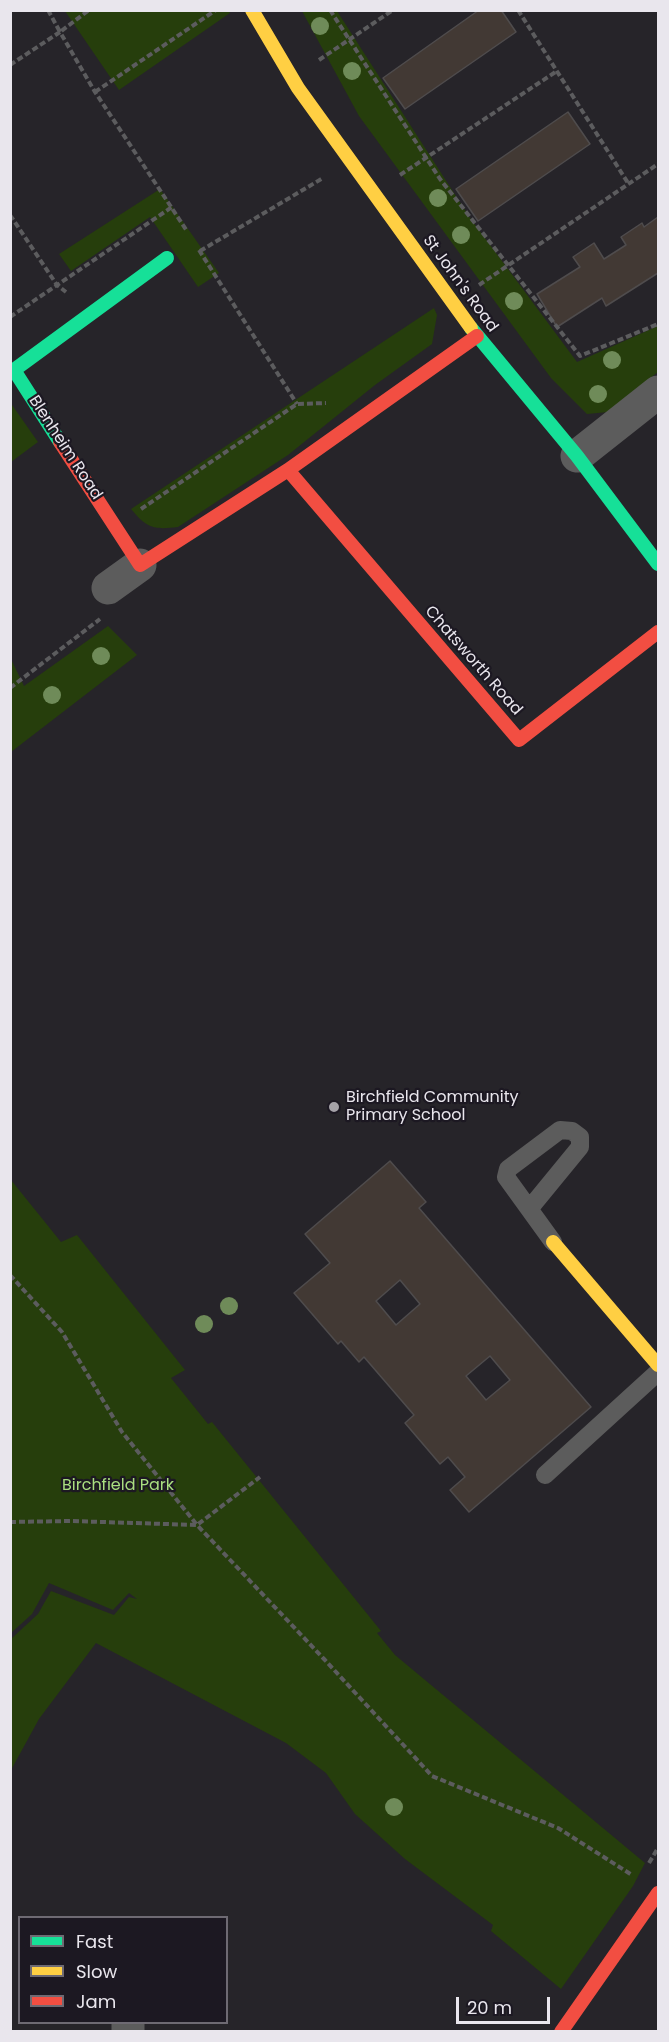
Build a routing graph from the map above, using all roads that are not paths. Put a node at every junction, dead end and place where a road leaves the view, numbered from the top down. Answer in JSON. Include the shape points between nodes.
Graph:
{"nodes":[{"id":1,"x":252,"y":10,"type":"edge"},
{"id":2,"x":167,"y":258,"type":"dead end"},
{"id":3,"x":477,"y":336,"type":"junction"},
{"id":4,"x":658,"y":392,"type":"edge"},
{"id":5,"x":576,"y":456,"type":"junction"},
{"id":6,"x":288,"y":470,"type":"junction"},
{"id":7,"x":658,"y":564,"type":"edge"},
{"id":8,"x":140,"y":565,"type":"junction"},
{"id":9,"x":108,"y":588,"type":"road end"},
{"id":10,"x":658,"y":632,"type":"edge"},
{"id":11,"x":530,"y":1208,"type":"dead end"},
{"id":12,"x":554,"y":1242,"type":"joint"},
{"id":13,"x":658,"y":1365,"type":"edge"},
{"id":14,"x":658,"y":1372,"type":"edge"},
{"id":15,"x":545,"y":1475,"type":"dead end"},
{"id":16,"x":658,"y":1893,"type":"edge"},
{"id":17,"x":561,"y":2031,"type":"edge"}],
"edges":[{"from":1,"to":3,"type":"street","name":"St John's Road","via":[[293,78]]},
{"from":2,"to":8,"type":"street","name":"Blenheim Road","via":[[14,370]]},
{"from":3,"to":5,"type":"street","name":"St John's Road"},
{"from":3,"to":6,"type":"street"},
{"from":4,"to":5,"type":"street"},
{"from":5,"to":7,"type":"street","name":"St John's Road"},
{"from":6,"to":8,"type":"street"},
{"from":6,"to":10,"type":"street","name":"Chatsworth Road","via":[[519,740]]},
{"from":8,"to":9,"type":"street"},
{"from":11,"to":12,"type":"lane"},
{"from":12,"to":13,"type":"street"},
{"from":14,"to":15,"type":"lane"},
{"from":16,"to":17,"type":"street"}]}
